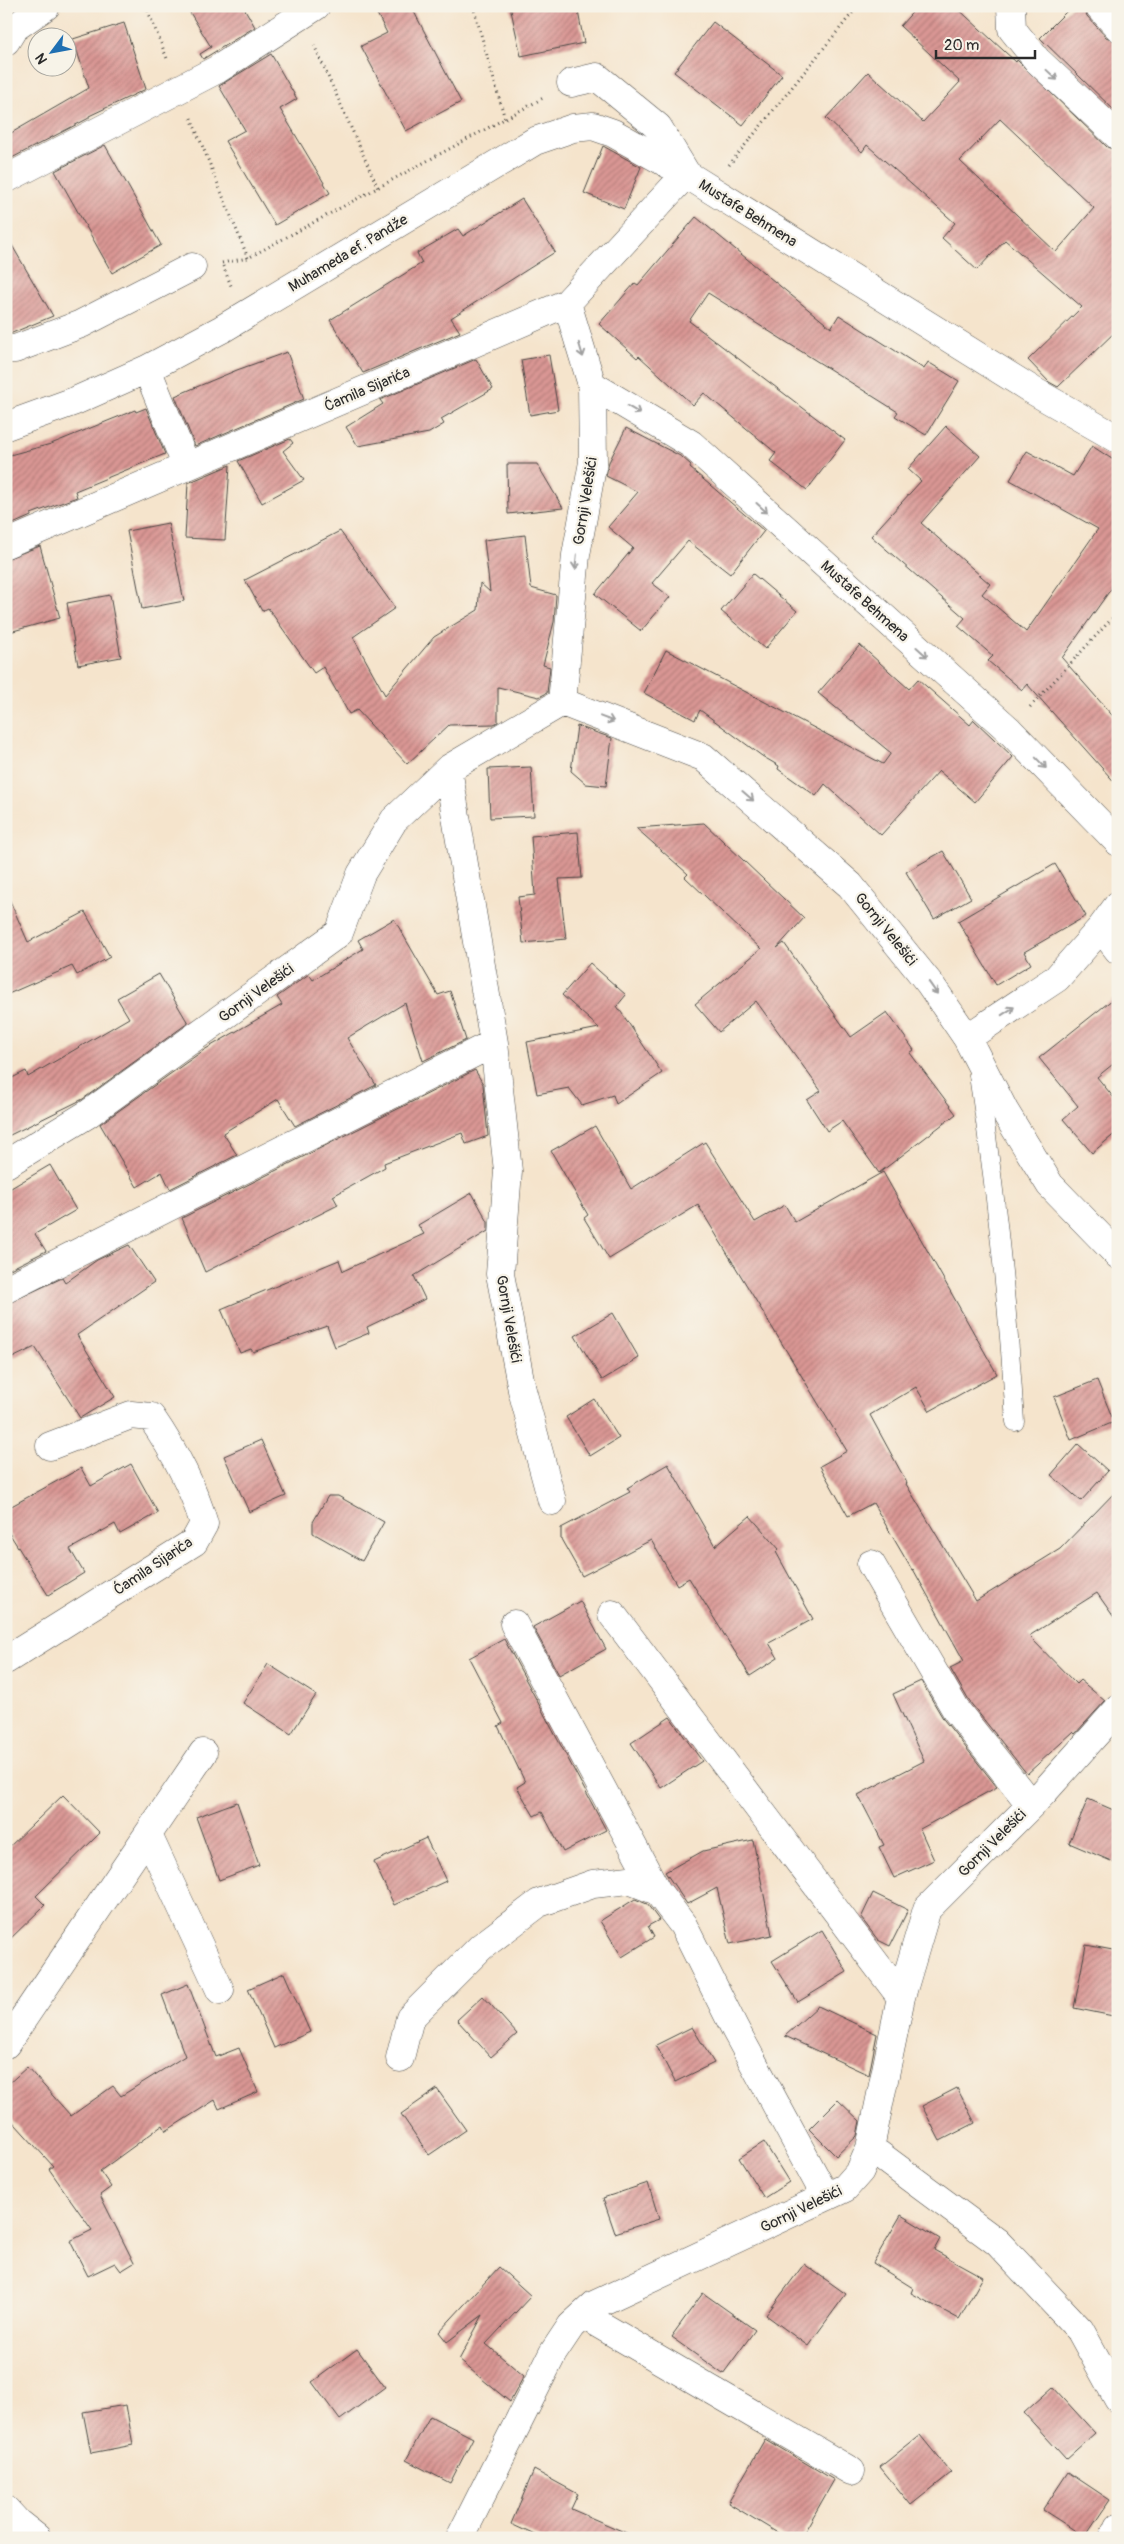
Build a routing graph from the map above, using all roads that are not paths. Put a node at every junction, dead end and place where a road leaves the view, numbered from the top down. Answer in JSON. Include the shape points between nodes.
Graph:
{"nodes":[{"id":1,"x":46,"y":6,"type":"edge"},
{"id":2,"x":1011,"y":6,"type":"edge"},
{"id":3,"x":1100,"y":6,"type":"edge"},
{"id":4,"x":308,"y":11,"type":"edge"},
{"id":5,"x":1118,"y":27,"type":"edge"},
{"id":6,"x":9,"y":33,"type":"edge"},
{"id":7,"x":571,"y":83,"type":"road end"},
{"id":8,"x":1118,"y":136,"type":"edge"},
{"id":9,"x":686,"y":174,"type":"junction"},
{"id":10,"x":6,"y":179,"type":"edge"},
{"id":11,"x":192,"y":267,"type":"road end"},
{"id":12,"x":567,"y":303,"type":"junction"},
{"id":13,"x":6,"y":349,"type":"edge"},
{"id":14,"x":147,"y":369,"type":"junction"},
{"id":15,"x":592,"y":385,"type":"junction"},
{"id":16,"x":6,"y":426,"type":"edge"},
{"id":17,"x":1118,"y":438,"type":"edge"},
{"id":18,"x":186,"y":465,"type":"junction"},
{"id":19,"x":6,"y":544,"type":"edge"},
{"id":20,"x":562,"y":702,"type":"junction"},
{"id":21,"x":448,"y":769,"type":"junction"},
{"id":22,"x":1118,"y":842,"type":"edge"},
{"id":23,"x":1118,"y":904,"type":"edge"},
{"id":24,"x":1101,"y":928,"type":"junction"},
{"id":25,"x":1118,"y":950,"type":"edge"},
{"id":26,"x":494,"y":1043,"type":"junction"},
{"id":27,"x":971,"y":1048,"type":"junction"},
{"id":28,"x":6,"y":1164,"type":"edge"},
{"id":29,"x":1118,"y":1255,"type":"edge"},
{"id":30,"x":6,"y":1288,"type":"edge"},
{"id":31,"x":1015,"y":1422,"type":"dead end"},
{"id":32,"x":50,"y":1446,"type":"dead end"},
{"id":33,"x":552,"y":1501,"type":"dead end"},
{"id":34,"x":871,"y":1564,"type":"dead end"},
{"id":35,"x":612,"y":1614,"type":"dead end"},
{"id":36,"x":514,"y":1624,"type":"dead end"},
{"id":37,"x":6,"y":1660,"type":"edge"},
{"id":38,"x":1118,"y":1709,"type":"edge"},
{"id":39,"x":203,"y":1753,"type":"dead end"},
{"id":40,"x":1030,"y":1805,"type":"junction"},
{"id":41,"x":148,"y":1835,"type":"junction"},
{"id":42,"x":657,"y":1891,"type":"junction"},
{"id":43,"x":220,"y":1990,"type":"dead end"},
{"id":44,"x":900,"y":1997,"type":"junction"},
{"id":45,"x":6,"y":2044,"type":"edge"},
{"id":46,"x":400,"y":2058,"type":"dead end"},
{"id":47,"x":870,"y":2148,"type":"junction"},
{"id":48,"x":826,"y":2197,"type":"junction"},
{"id":49,"x":583,"y":2315,"type":"junction"},
{"id":50,"x":1118,"y":2399,"type":"edge"},
{"id":51,"x":851,"y":2470,"type":"dead end"},
{"id":52,"x":6,"y":2510,"type":"edge"},
{"id":53,"x":1118,"y":2527,"type":"edge"},
{"id":54,"x":37,"y":2538,"type":"edge"},
{"id":55,"x":460,"y":2538,"type":"edge"},
{"id":56,"x":1113,"y":2538,"type":"edge"}],
"edges":[{"from":1,"to":6,"type":"street"},
{"from":2,"to":8,"type":"street","one_way":true,"via":[[1012,29],[1036,60]]},
{"from":3,"to":5,"type":"street"},
{"from":4,"to":10,"type":"street","via":[[218,69]]},
{"from":7,"to":9,"type":"street","via":[[597,77],[658,127]]},
{"from":9,"to":12,"type":"street","name":"Ćamila Sijarića"},
{"from":9,"to":14,"type":"street","name":"Muhameda ef. Pandže","via":[[613,132],[593,126],[573,128],[535,141],[222,329]]},
{"from":9,"to":17,"type":"street","name":"Mustafe Behmena","via":[[986,362]]},
{"from":11,"to":13,"type":"street","via":[[82,324],[15,349]]},
{"from":12,"to":15,"type":"street","name":"Gornji Velešići","one_way":true},
{"from":12,"to":18,"type":"street","name":"Ćamila Sijarića"},
{"from":14,"to":16,"type":"street","name":"Muhameda ef. Pandže","via":[[75,401]]},
{"from":14,"to":18,"type":"street"},
{"from":15,"to":20,"type":"street","name":"Gornji Velešići","one_way":true,"via":[[593,462],[576,556]]},
{"from":15,"to":22,"type":"street","name":"Mustafe Behmena","one_way":true,"via":[[691,444],[1009,730]]},
{"from":18,"to":19,"type":"street","name":"Ćamila Sijarića"},
{"from":20,"to":21,"type":"street","name":"Gornji Velešići"},
{"from":20,"to":27,"type":"street","name":"Gornji Velešići","one_way":true,"via":[[703,757],[850,885],[930,984]]},
{"from":21,"to":26,"type":"street","name":"Gornji Velešići"},
{"from":21,"to":28,"type":"street","name":"Gornji Velešići","via":[[394,820],[361,874],[339,933],[88,1114]]},
{"from":23,"to":24,"type":"street"},
{"from":24,"to":25,"type":"street"},
{"from":27,"to":24,"type":"street","one_way":true,"via":[[1057,978]]},
{"from":26,"to":30,"type":"street"},
{"from":26,"to":33,"type":"street","name":"Gornji Velešići","via":[[508,1171],[500,1274],[522,1390]]},
{"from":27,"to":29,"type":"street","name":"Gornji Velešići","via":[[1050,1185]]},
{"from":27,"to":31,"type":"lane","via":[[989,1144],[1008,1311]]},
{"from":32,"to":37,"type":"street","name":"Ćamila Sijarića","via":[[131,1415],[151,1417],[198,1503],[204,1524],[194,1542]]},
{"from":34,"to":40,"type":"street","via":[[956,1710]]},
{"from":35,"to":44,"type":"street"},
{"from":36,"to":42,"type":"street"},
{"from":38,"to":40,"type":"street","name":"Gornji Velešići"},
{"from":39,"to":41,"type":"street"},
{"from":40,"to":44,"type":"street","name":"Gornji Velešići","via":[[927,1909]]},
{"from":41,"to":43,"type":"street"},
{"from":41,"to":45,"type":"street"},
{"from":42,"to":46,"type":"street","via":[[629,1880],[594,1884],[539,1903],[481,1947],[410,2018]]},
{"from":42,"to":48,"type":"street","via":[[683,1925]]},
{"from":44,"to":47,"type":"street","name":"Gornji Velešići"},
{"from":47,"to":48,"type":"street","name":"Gornji Velešići","via":[[860,2171],[845,2188]]},
{"from":47,"to":50,"type":"street","via":[[997,2242],[1080,2330]]},
{"from":48,"to":49,"type":"street","name":"Gornji Velešići","via":[[594,2305]]},
{"from":49,"to":51,"type":"street"},
{"from":49,"to":55,"type":"street","name":"Gornji Velešići","via":[[571,2326],[553,2353]]},
{"from":52,"to":54,"type":"street"},
{"from":53,"to":56,"type":"street"}]}
